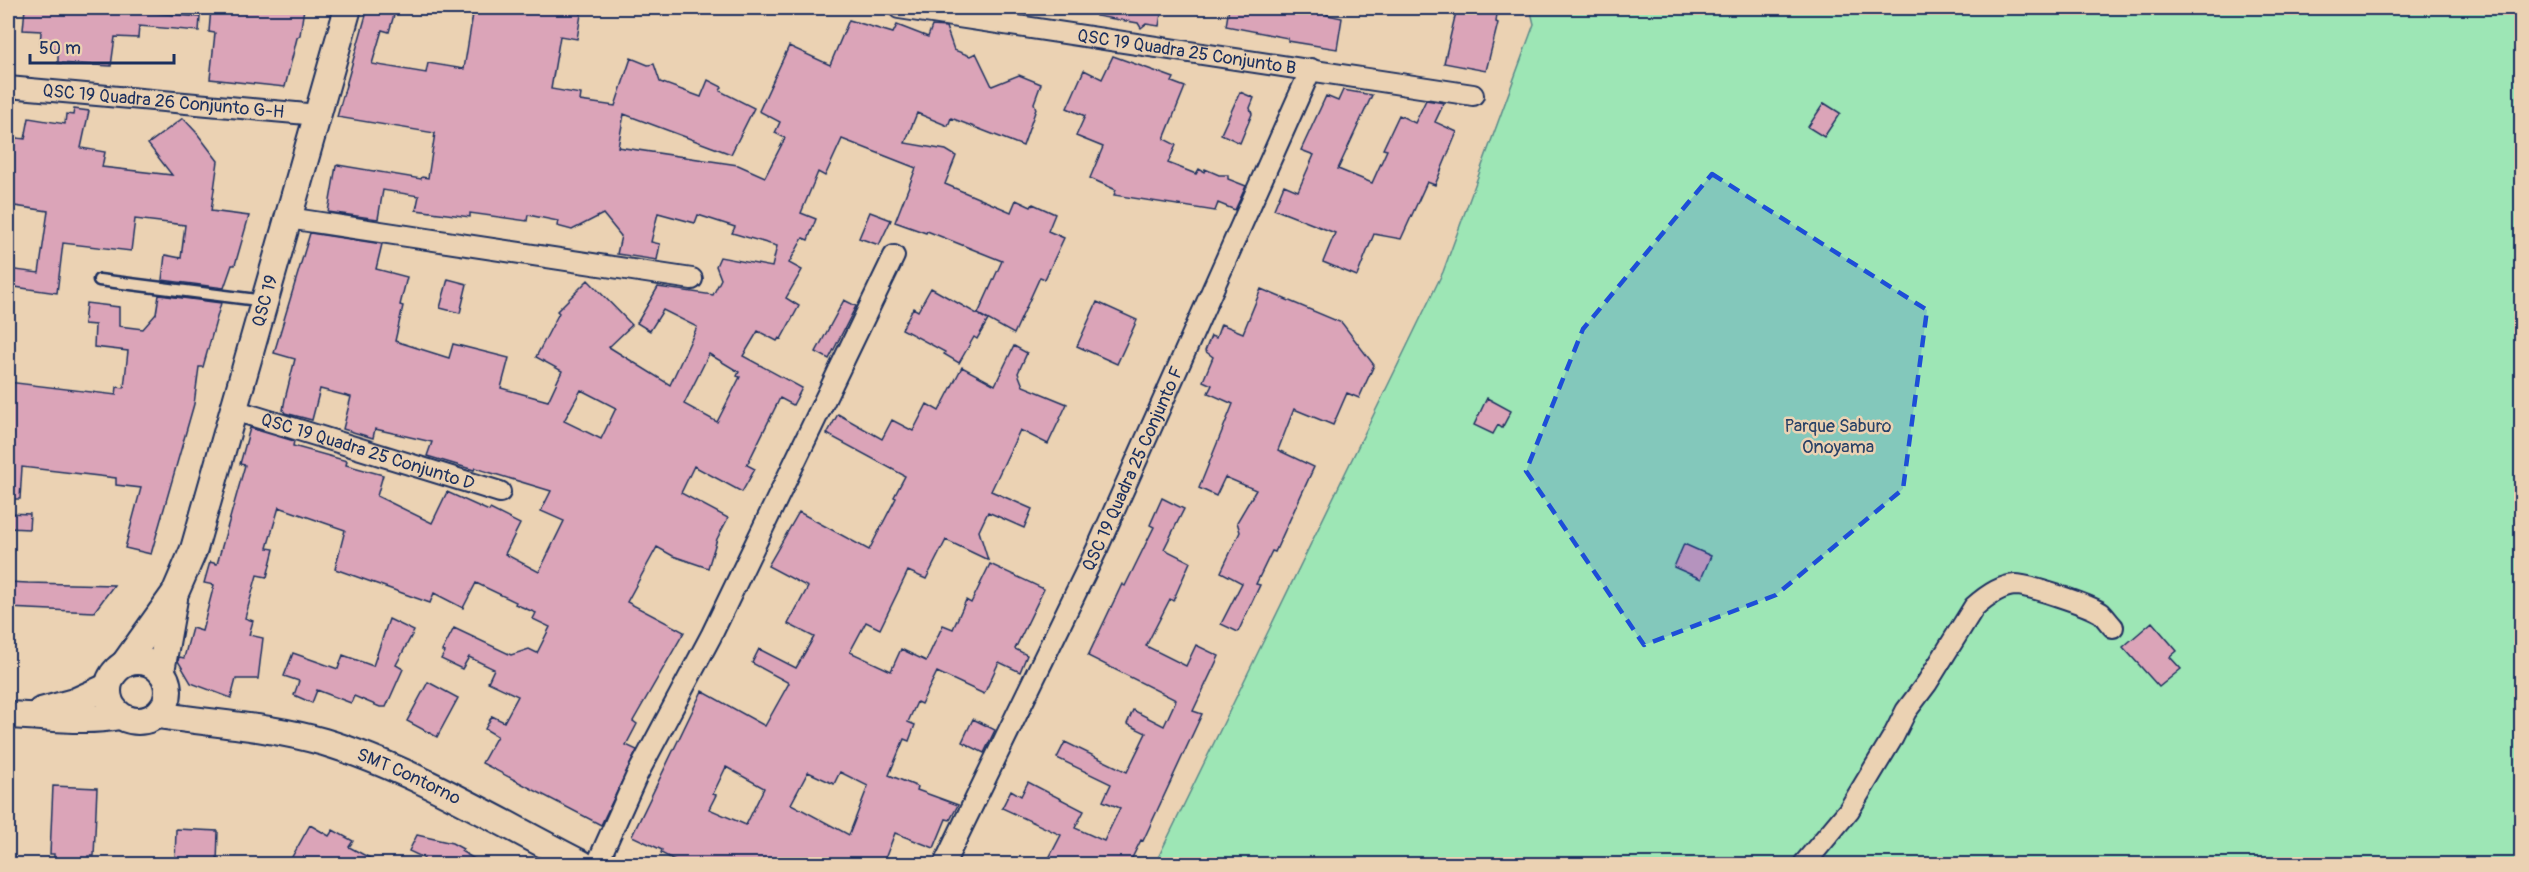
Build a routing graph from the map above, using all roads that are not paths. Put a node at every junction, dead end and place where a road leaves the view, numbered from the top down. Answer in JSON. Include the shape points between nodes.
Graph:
{"nodes":[{"id":1,"x":348,"y":8,"type":"edge"},
{"id":2,"x":899,"y":8,"type":"edge"},
{"id":3,"x":1311,"y":69,"type":"junction"},
{"id":4,"x":8,"y":87,"type":"edge"},
{"id":5,"x":1473,"y":95,"type":"dead end"},
{"id":6,"x":318,"y":115,"type":"junction"},
{"id":7,"x":288,"y":218,"type":"junction"},
{"id":8,"x":894,"y":256,"type":"dead end"},
{"id":9,"x":692,"y":279,"type":"dead end"},
{"id":10,"x":99,"y":280,"type":"dead end"},
{"id":11,"x":265,"y":301,"type":"junction"},
{"id":12,"x":234,"y":410,"type":"junction"},
{"id":13,"x":500,"y":492,"type":"dead end"},
{"id":14,"x":175,"y":593,"type":"junction"},
{"id":15,"x":2113,"y":627,"type":"dead end"},
{"id":16,"x":124,"y":663,"type":"junction"},
{"id":17,"x":107,"y":687,"type":"junction"},
{"id":18,"x":163,"y":693,"type":"junction"},
{"id":19,"x":12,"y":715,"type":"edge"},
{"id":20,"x":119,"y":716,"type":"junction"},
{"id":21,"x":582,"y":864,"type":"edge"},
{"id":22,"x":597,"y":864,"type":"edge"},
{"id":23,"x":944,"y":864,"type":"edge"},
{"id":24,"x":1804,"y":864,"type":"edge"}],
"edges":[{"from":1,"to":6,"type":"street","name":"QSC 19"},
{"from":2,"to":3,"type":"street","name":"QSC 19 Quadra 25 Conjunto B"},
{"from":3,"to":5,"type":"street","name":"QSC 19 Quadra 25 Conjunto B"},
{"from":3,"to":23,"type":"street","name":"QSC 19 Quadra 25 Conjunto F","via":[[1097,549]]},
{"from":4,"to":6,"type":"street","name":"QSC 19 Quadra 26 Conjunto G-H"},
{"from":6,"to":7,"type":"street","name":"QSC 19"},
{"from":7,"to":9,"type":"street"},
{"from":7,"to":11,"type":"street","name":"QSC 19"},
{"from":8,"to":22,"type":"street","via":[[711,636],[637,775]]},
{"from":10,"to":11,"type":"lane"},
{"from":11,"to":12,"type":"street","name":"QSC 19"},
{"from":12,"to":13,"type":"street","name":"QSC 19 Quadra 25 Conjunto D"},
{"from":12,"to":14,"type":"street","name":"QSC 19","via":[[194,549]]},
{"from":14,"to":16,"type":"street","name":"QSC 19"},
{"from":14,"to":18,"type":"street","name":"QSC 19"},
{"from":15,"to":24,"type":"street","via":[[2100,613],[2031,588],[2015,585],[1983,599],[1906,711],[1849,810]]},
{"from":16,"to":17,"type":"street","via":[[116,669]]},
{"from":16,"to":18,"type":"street","via":[[145,661]]},
{"from":17,"to":19,"type":"street","via":[[51,710]]},
{"from":17,"to":20,"type":"street","via":[[110,703]]},
{"from":18,"to":20,"type":"street","via":[[146,721]]},
{"from":18,"to":21,"type":"street","name":"SMT Contorno","via":[[196,705],[221,722],[298,735],[356,753]]},
{"from":19,"to":20,"type":"street","via":[[70,720]]}]}
